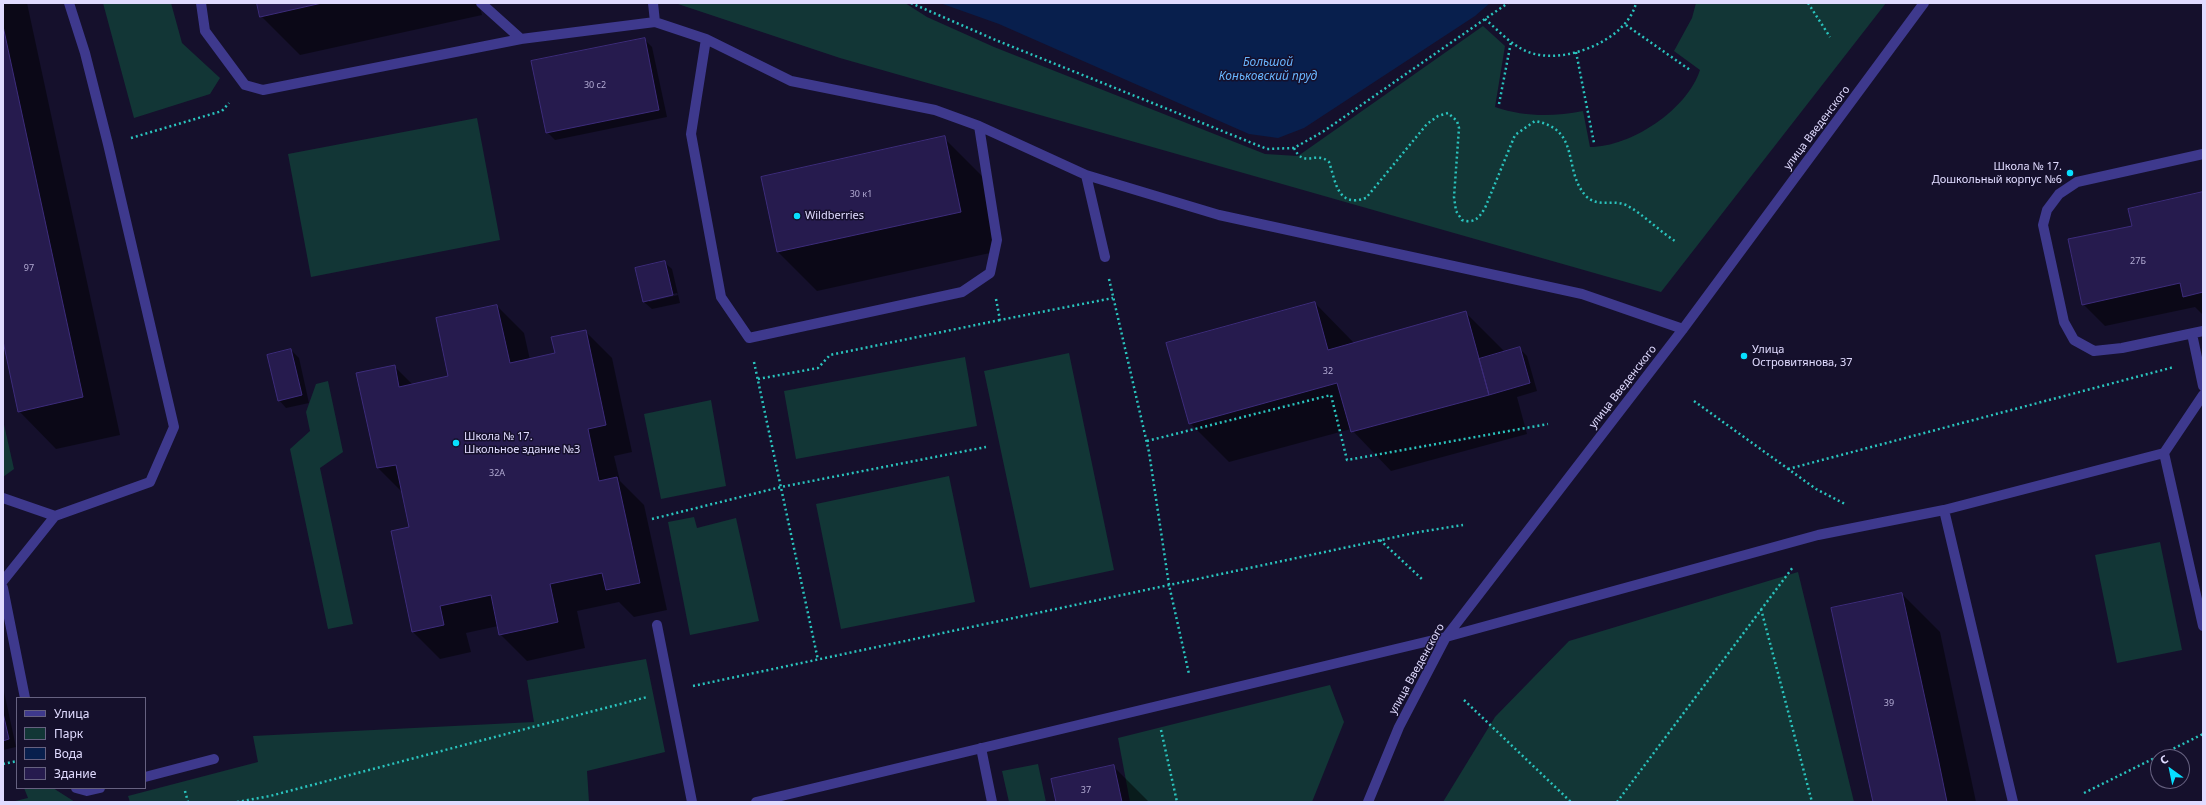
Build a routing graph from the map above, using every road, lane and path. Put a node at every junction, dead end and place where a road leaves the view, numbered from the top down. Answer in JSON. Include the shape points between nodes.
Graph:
{"nodes":[{"id":1,"x":69,"y":3,"type":"edge"},
{"id":2,"x":201,"y":3,"type":"edge"},
{"id":3,"x":481,"y":3,"type":"edge"},
{"id":4,"x":653,"y":3,"type":"edge"},
{"id":5,"x":911,"y":3,"type":"edge"},
{"id":6,"x":1508,"y":3,"type":"edge"},
{"id":7,"x":1636,"y":3,"type":"edge"},
{"id":8,"x":1808,"y":3,"type":"edge"},
{"id":9,"x":1924,"y":3,"type":"edge"},
{"id":10,"x":1485,"y":19,"type":"junction"},
{"id":11,"x":655,"y":22,"type":"junction"},
{"id":12,"x":1626,"y":25,"type":"junction"},
{"id":13,"x":1830,"y":36,"type":"dead end"},
{"id":14,"x":521,"y":39,"type":"junction"},
{"id":15,"x":706,"y":39,"type":"junction"},
{"id":16,"x":1511,"y":42,"type":"junction"},
{"id":17,"x":1576,"y":52,"type":"junction"},
{"id":18,"x":1690,"y":70,"type":"dead end"},
{"id":19,"x":245,"y":85,"type":"junction"},
{"id":20,"x":1499,"y":104,"type":"dead end"},
{"id":21,"x":978,"y":126,"type":"junction"},
{"id":22,"x":1594,"y":143,"type":"dead end"},
{"id":23,"x":108,"y":144,"type":"junction"},
{"id":24,"x":1294,"y":148,"type":"junction"},
{"id":25,"x":2203,"y":154,"type":"edge"},
{"id":26,"x":1086,"y":175,"type":"junction"},
{"id":27,"x":1675,"y":241,"type":"dead end"},
{"id":28,"x":1105,"y":257,"type":"joint"},
{"id":29,"x":990,"y":273,"type":"junction"},
{"id":30,"x":1112,"y":298,"type":"junction"},
{"id":31,"x":1000,"y":320,"type":"junction"},
{"id":32,"x":1683,"y":329,"type":"junction"},
{"id":33,"x":2203,"y":331,"type":"edge"},
{"id":34,"x":2192,"y":334,"type":"junction"},
{"id":35,"x":749,"y":338,"type":"junction"},
{"id":36,"x":2198,"y":361,"type":"junction"},
{"id":37,"x":758,"y":379,"type":"junction"},
{"id":38,"x":2203,"y":386,"type":"edge"},
{"id":39,"x":2203,"y":395,"type":"edge"},
{"id":40,"x":1694,"y":401,"type":"dead end"},
{"id":41,"x":1548,"y":424,"type":"dead end"},
{"id":42,"x":1147,"y":441,"type":"junction"},
{"id":43,"x":986,"y":447,"type":"dead end"},
{"id":44,"x":2164,"y":453,"type":"junction"},
{"id":45,"x":1788,"y":469,"type":"junction"},
{"id":46,"x":781,"y":487,"type":"junction"},
{"id":47,"x":3,"y":498,"type":"edge"},
{"id":48,"x":1944,"y":510,"type":"junction"},
{"id":49,"x":55,"y":516,"type":"junction"},
{"id":50,"x":652,"y":519,"type":"dead end"},
{"id":51,"x":1880,"y":522,"type":"junction"},
{"id":52,"x":1463,"y":525,"type":"dead end"},
{"id":53,"x":1818,"y":535,"type":"junction"},
{"id":54,"x":1380,"y":540,"type":"junction"},
{"id":55,"x":1424,"y":580,"type":"dead end"},
{"id":56,"x":3,"y":581,"type":"edge"},
{"id":57,"x":1169,"y":585,"type":"junction"},
{"id":58,"x":3,"y":588,"type":"edge"},
{"id":59,"x":1761,"y":609,"type":"junction"},
{"id":60,"x":657,"y":625,"type":"dead end"},
{"id":61,"x":2203,"y":626,"type":"edge"},
{"id":62,"x":1446,"y":637,"type":"junction"},
{"id":63,"x":818,"y":660,"type":"junction"},
{"id":64,"x":669,"y":691,"type":"junction"},
{"id":65,"x":25,"y":697,"type":"edge"},
{"id":66,"x":1195,"y":697,"type":"junction"},
{"id":67,"x":1464,"y":700,"type":"dead end"},
{"id":68,"x":1156,"y":706,"type":"junction"},
{"id":69,"x":2203,"y":734,"type":"edge"},
{"id":70,"x":981,"y":748,"type":"junction"},
{"id":71,"x":214,"y":759,"type":"dead end"},
{"id":72,"x":16,"y":761,"type":"edge"},
{"id":73,"x":3,"y":764,"type":"edge"},
{"id":74,"x":146,"y":777,"type":"edge"},
{"id":75,"x":80,"y":789,"type":"edge"},
{"id":76,"x":96,"y":789,"type":"edge"},
{"id":77,"x":2084,"y":793,"type":"dead end"},
{"id":78,"x":237,"y":802,"type":"edge"},
{"id":79,"x":692,"y":802,"type":"edge"},
{"id":80,"x":756,"y":802,"type":"edge"},
{"id":81,"x":992,"y":802,"type":"edge"},
{"id":82,"x":1177,"y":802,"type":"edge"},
{"id":83,"x":1368,"y":802,"type":"edge"},
{"id":84,"x":1571,"y":802,"type":"edge"},
{"id":85,"x":1617,"y":802,"type":"edge"},
{"id":86,"x":1812,"y":802,"type":"edge"},
{"id":87,"x":2014,"y":802,"type":"edge"}],
"edges":[{"from":1,"to":23,"type":"street"},
{"from":2,"to":19,"type":"street","via":[[205,31]]},
{"from":3,"to":14,"type":"street"},
{"from":4,"to":11,"type":"street"},
{"from":5,"to":24,"type":"path","via":[[998,41],[1268,149]]},
{"from":6,"to":10,"type":"path"},
{"from":7,"to":12,"type":"path"},
{"from":8,"to":13,"type":"path"},
{"from":9,"to":32,"type":"street","name":"улица Введенского"},
{"from":10,"to":16,"type":"path"},
{"from":10,"to":24,"type":"path","via":[[1324,131]]},
{"from":11,"to":14,"type":"street"},
{"from":11,"to":15,"type":"street"},
{"from":12,"to":17,"type":"path","via":[[1609,38]]},
{"from":12,"to":18,"type":"path"},
{"from":14,"to":19,"type":"street","via":[[263,90]]},
{"from":15,"to":21,"type":"street","via":[[791,81],[935,110]]},
{"from":15,"to":35,"type":"street","via":[[691,134],[721,298]]},
{"from":16,"to":17,"type":"path","via":[[1526,51],[1540,55]]},
{"from":16,"to":20,"type":"path"},
{"from":17,"to":22,"type":"path"},
{"from":19,"to":23,"type":"path","via":[[222,111]]},
{"from":21,"to":26,"type":"street"},
{"from":21,"to":29,"type":"street","via":[[997,240]]},
{"from":23,"to":49,"type":"street","via":[[174,427],[150,482]]},
{"from":24,"to":27,"type":"path","via":[[1302,158],[1319,156],[1329,162],[1340,193],[1347,199],[1356,201],[1366,198],[1427,124],[1448,113],[1457,121],[1460,128],[1455,170],[1456,211],[1462,220],[1469,222],[1478,219],[1485,208],[1515,135],[1535,122],[1548,124],[1562,137],[1571,152],[1573,170],[1587,197],[1600,204],[1615,201],[1627,206]]},
{"from":25,"to":34,"type":"street","via":[[2077,182],[2059,194],[2048,210],[2043,225],[2064,322],[2074,340],[2094,351]]},
{"from":26,"to":28,"type":"street"},
{"from":26,"to":32,"type":"street","via":[[1219,215],[1582,294]]},
{"from":28,"to":30,"type":"path"},
{"from":29,"to":31,"type":"path"},
{"from":29,"to":35,"type":"street","via":[[962,292]]},
{"from":30,"to":31,"type":"path"},
{"from":30,"to":42,"type":"path"},
{"from":31,"to":37,"type":"path","via":[[830,355],[818,368]]},
{"from":32,"to":62,"type":"street","name":"улица Введенского"},
{"from":33,"to":34,"type":"street"},
{"from":34,"to":36,"type":"street"},
{"from":35,"to":37,"type":"path"},
{"from":36,"to":38,"type":"street"},
{"from":36,"to":45,"type":"path"},
{"from":37,"to":46,"type":"path"},
{"from":39,"to":44,"type":"street"},
{"from":40,"to":45,"type":"path"},
{"from":41,"to":42,"type":"path","via":[[1347,460],[1331,395]]},
{"from":42,"to":57,"type":"path"},
{"from":43,"to":46,"type":"path"},
{"from":44,"to":48,"type":"street"},
{"from":44,"to":61,"type":"street"},
{"from":45,"to":51,"type":"path","via":[[1816,489]]},
{"from":46,"to":50,"type":"path"},
{"from":46,"to":63,"type":"path"},
{"from":47,"to":49,"type":"street"},
{"from":48,"to":51,"type":"street"},
{"from":48,"to":87,"type":"street"},
{"from":49,"to":56,"type":"street"},
{"from":51,"to":53,"type":"street"},
{"from":52,"to":54,"type":"path"},
{"from":53,"to":59,"type":"path"},
{"from":53,"to":62,"type":"street"},
{"from":54,"to":55,"type":"path"},
{"from":54,"to":57,"type":"path"},
{"from":57,"to":63,"type":"path"},
{"from":57,"to":66,"type":"path"},
{"from":58,"to":65,"type":"street"},
{"from":59,"to":85,"type":"path"},
{"from":59,"to":86,"type":"path"},
{"from":60,"to":64,"type":"street"},
{"from":62,"to":66,"type":"street"},
{"from":62,"to":83,"type":"street","name":"улица Введенского","via":[[1399,727]]},
{"from":63,"to":64,"type":"path"},
{"from":64,"to":78,"type":"path","via":[[270,796]]},
{"from":64,"to":79,"type":"street"},
{"from":66,"to":68,"type":"street"},
{"from":67,"to":84,"type":"path"},
{"from":68,"to":70,"type":"street"},
{"from":68,"to":82,"type":"path"},
{"from":69,"to":77,"type":"path"},
{"from":70,"to":80,"type":"street"},
{"from":70,"to":81,"type":"street"},
{"from":71,"to":74,"type":"street"},
{"from":72,"to":73,"type":"path"},
{"from":75,"to":76,"type":"street"}]}
